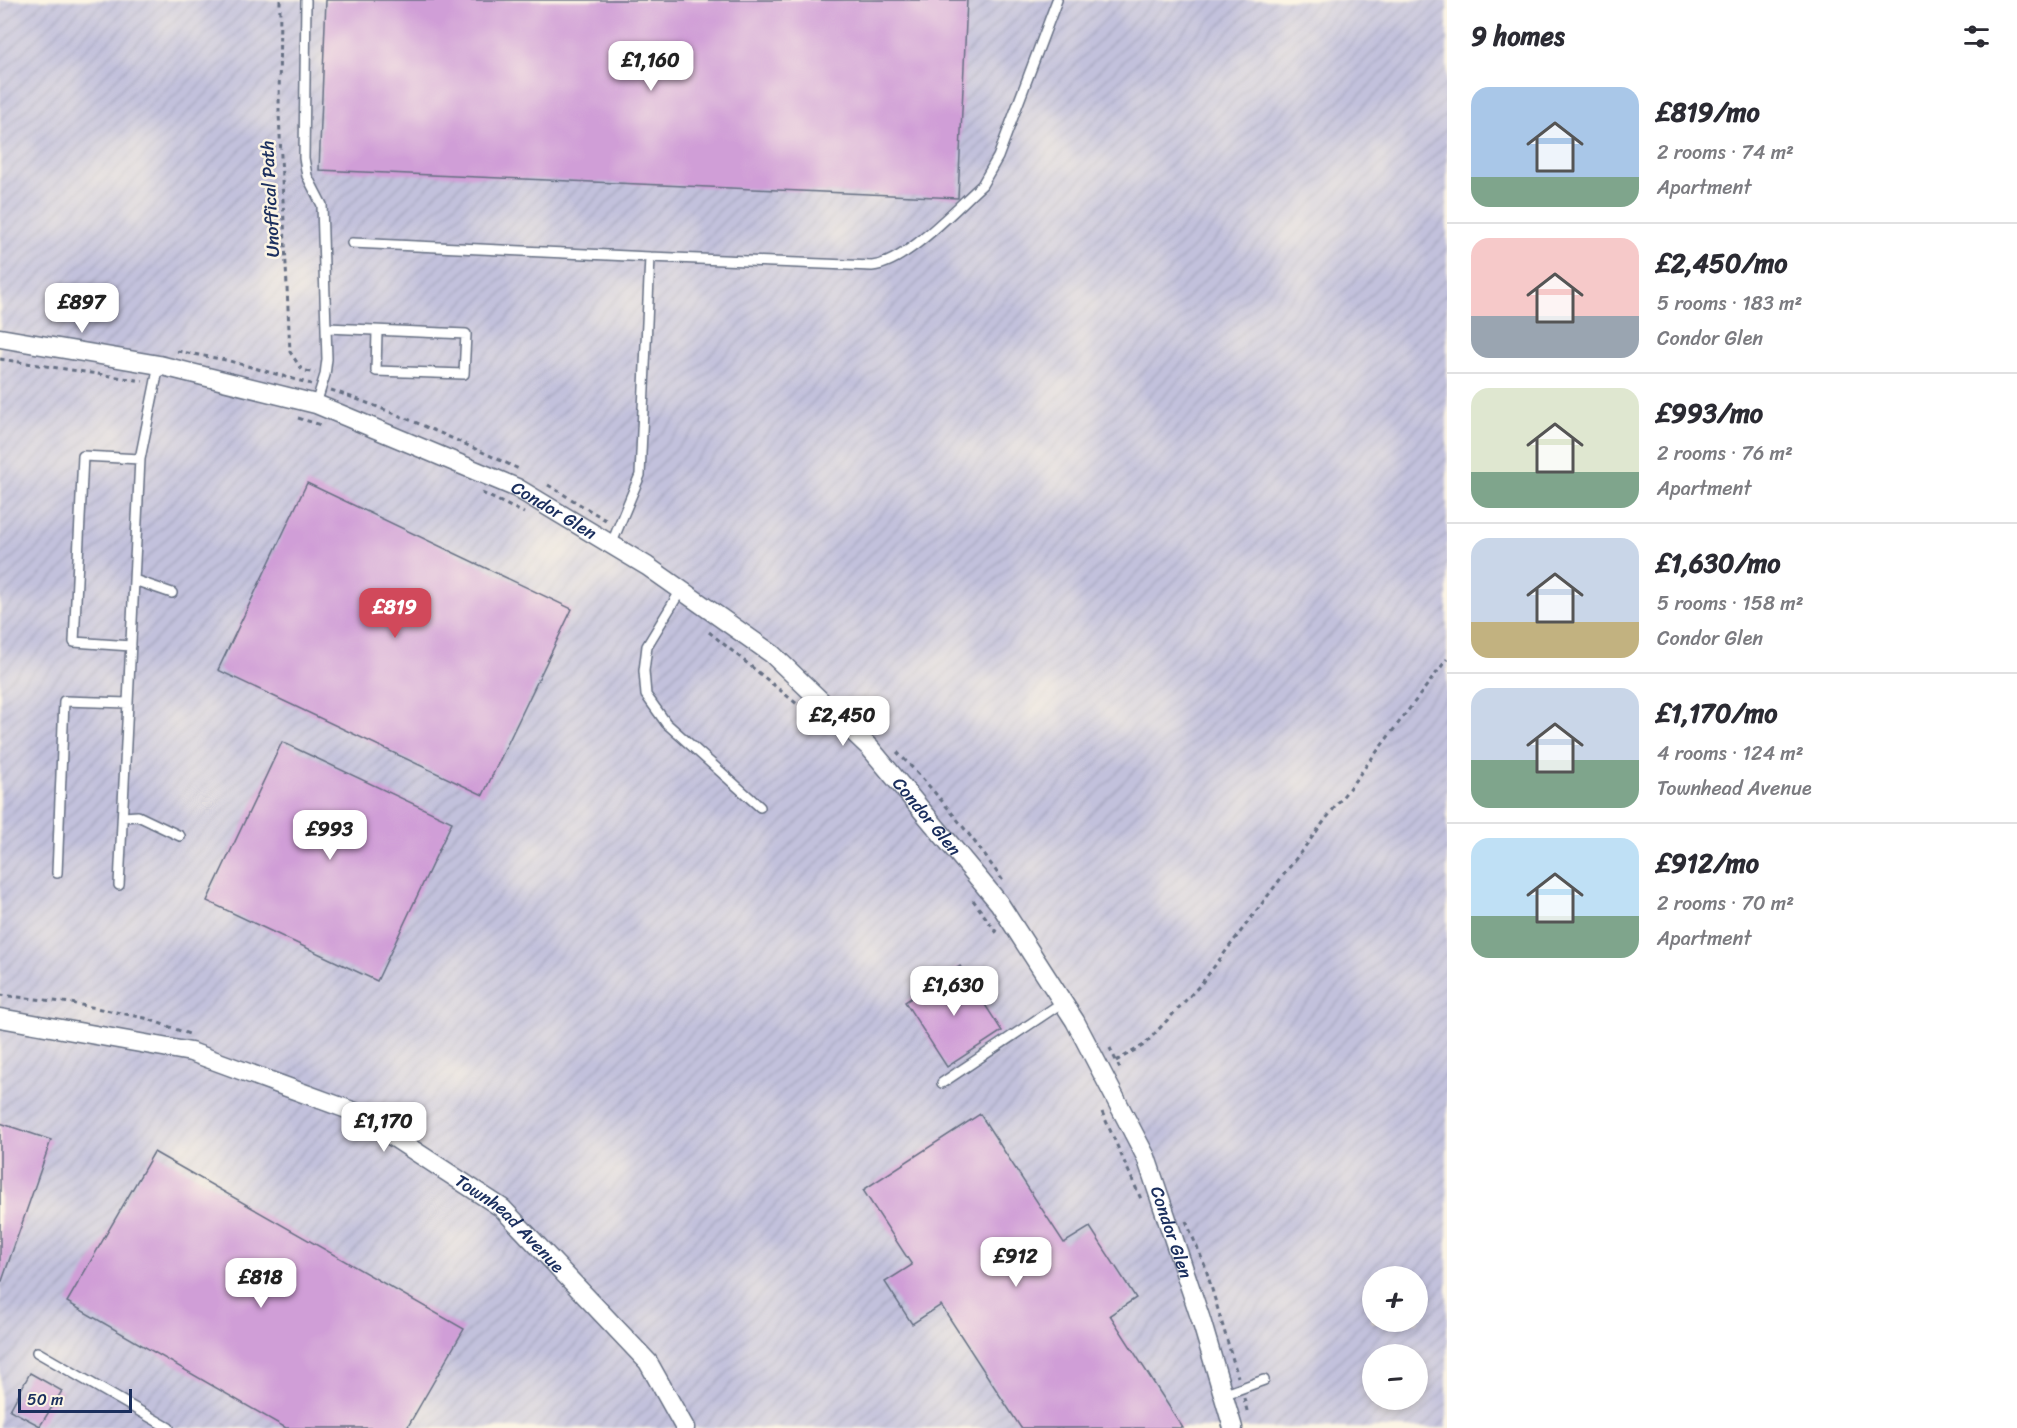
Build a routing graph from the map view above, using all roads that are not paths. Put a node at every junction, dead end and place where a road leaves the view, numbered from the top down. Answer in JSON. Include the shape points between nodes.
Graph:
{"nodes":[{"id":1,"x":306,"y":0,"type":"edge"},
{"id":2,"x":1057,"y":0,"type":"edge"},
{"id":3,"x":352,"y":243,"type":"dead end"},
{"id":4,"x":650,"y":257,"type":"junction"},
{"id":5,"x":327,"y":328,"type":"junction"},
{"id":6,"x":377,"y":331,"type":"junction"},
{"id":7,"x":0,"y":338,"type":"edge"},
{"id":8,"x":159,"y":365,"type":"junction"},
{"id":9,"x":319,"y":395,"type":"junction"},
{"id":10,"x":140,"y":459,"type":"junction"},
{"id":11,"x":611,"y":545,"type":"junction"},
{"id":12,"x":134,"y":580,"type":"junction"},
{"id":13,"x":681,"y":590,"type":"junction"},
{"id":14,"x":172,"y":593,"type":"dead end"},
{"id":15,"x":131,"y":646,"type":"junction"},
{"id":16,"x":128,"y":703,"type":"junction"},
{"id":17,"x":760,"y":807,"type":"dead end"},
{"id":18,"x":123,"y":817,"type":"junction"},
{"id":19,"x":180,"y":836,"type":"dead end"},
{"id":20,"x":57,"y":873,"type":"dead end"},
{"id":21,"x":119,"y":885,"type":"dead end"},
{"id":22,"x":1063,"y":1002,"type":"junction"},
{"id":23,"x":0,"y":1018,"type":"edge"},
{"id":24,"x":942,"y":1083,"type":"dead end"},
{"id":25,"x":37,"y":1352,"type":"dead end"},
{"id":26,"x":1264,"y":1380,"type":"dead end"},
{"id":27,"x":1223,"y":1395,"type":"junction"},
{"id":28,"x":1241,"y":1423,"type":"edge"},
{"id":29,"x":169,"y":1428,"type":"edge"},
{"id":30,"x":685,"y":1428,"type":"edge"}],
"edges":[{"from":1,"to":5,"type":"lane","via":[[304,158],[322,205]]},
{"from":2,"to":4,"type":"lane","via":[[988,176],[895,260],[872,266]]},
{"from":3,"to":4,"type":"lane"},
{"from":4,"to":11,"type":"lane","via":[[640,475]]},
{"from":5,"to":6,"type":"lane"},
{"from":5,"to":9,"type":"lane","via":[[326,375]]},
{"from":6,"to":6,"type":"lane","via":[[376,371],[464,374],[466,334]]},
{"from":7,"to":8,"type":"street","name":"Condor Glen"},
{"from":8,"to":9,"type":"street","name":"Condor Glen"},
{"from":8,"to":10,"type":"lane"},
{"from":9,"to":11,"type":"street","name":"Condor Glen","via":[[517,488]]},
{"from":10,"to":12,"type":"lane"},
{"from":10,"to":15,"type":"lane","via":[[83,456],[75,619],[74,642]]},
{"from":11,"to":13,"type":"street","name":"Condor Glen"},
{"from":12,"to":14,"type":"lane"},
{"from":12,"to":15,"type":"lane"},
{"from":13,"to":17,"type":"lane","via":[[647,646],[646,694],[666,723]]},
{"from":13,"to":22,"type":"street","name":"Condor Glen","via":[[772,654],[870,748],[999,903]]},
{"from":15,"to":16,"type":"lane"},
{"from":16,"to":18,"type":"lane"},
{"from":16,"to":20,"type":"lane","via":[[64,701]]},
{"from":18,"to":19,"type":"lane","via":[[138,816]]},
{"from":18,"to":21,"type":"lane"},
{"from":22,"to":24,"type":"lane"},
{"from":22,"to":27,"type":"street","name":"Condor Glen","via":[[1146,1157]]},
{"from":23,"to":30,"type":"street","name":"Townhead Avenue","via":[[190,1052],[355,1112],[502,1208],[648,1362]]},
{"from":25,"to":29,"type":"lane"},
{"from":26,"to":27,"type":"lane"},
{"from":27,"to":28,"type":"street","name":"Condor Glen"}]}
